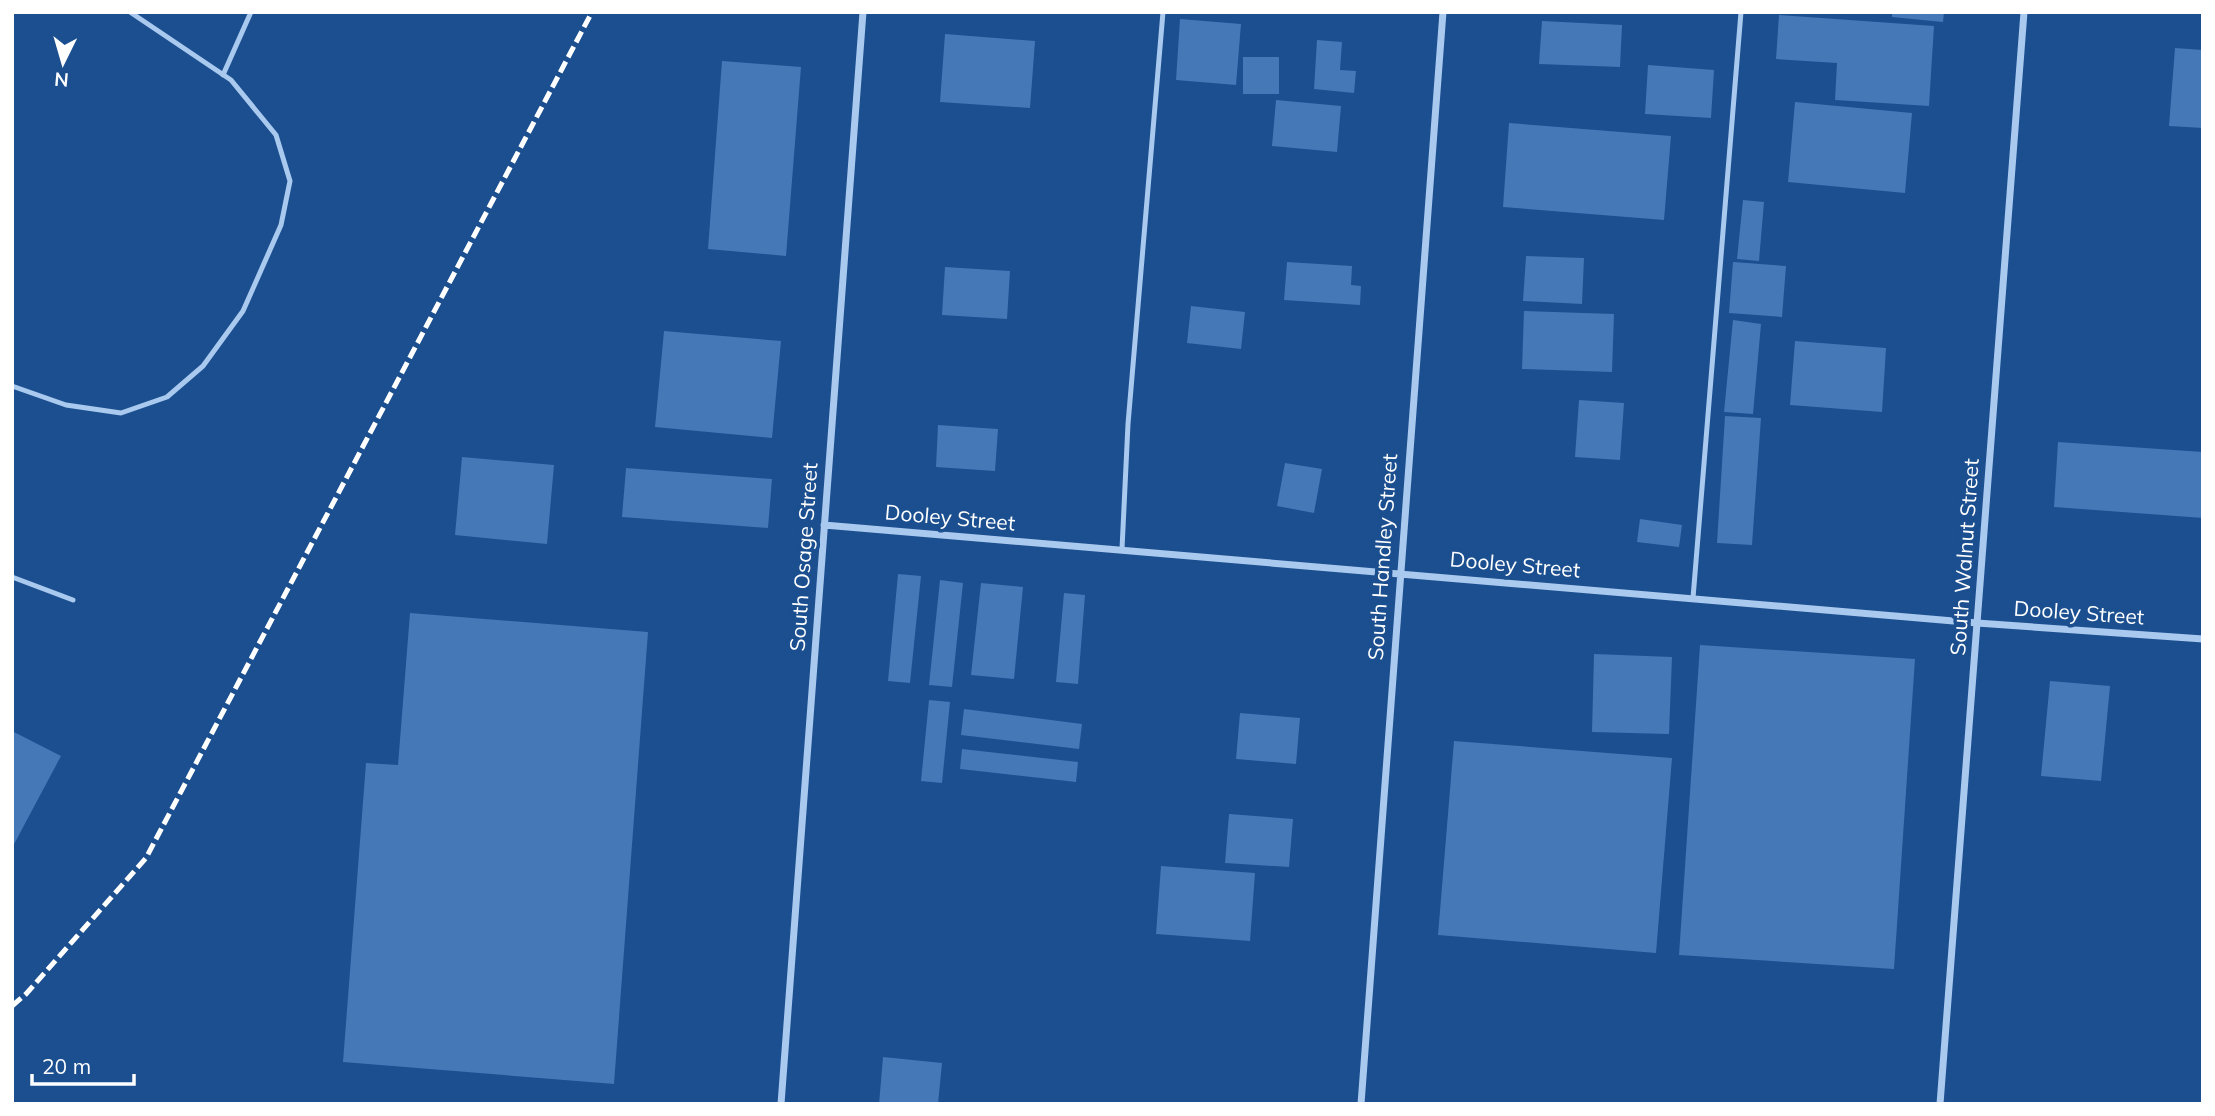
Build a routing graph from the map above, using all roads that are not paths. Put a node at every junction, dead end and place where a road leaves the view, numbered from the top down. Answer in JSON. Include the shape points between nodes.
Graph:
{"nodes":[{"id":1,"x":130,"y":12,"type":"edge"},
{"id":2,"x":251,"y":12,"type":"edge"},
{"id":3,"x":863,"y":12,"type":"edge"},
{"id":4,"x":1163,"y":12,"type":"edge"},
{"id":5,"x":1443,"y":12,"type":"edge"},
{"id":6,"x":1741,"y":12,"type":"edge"},
{"id":7,"x":2024,"y":12,"type":"edge"},
{"id":8,"x":223,"y":75,"type":"junction"},
{"id":9,"x":12,"y":386,"type":"edge"},
{"id":10,"x":824,"y":525,"type":"junction"},
{"id":11,"x":1122,"y":550,"type":"junction"},
{"id":12,"x":1399,"y":573,"type":"junction"},
{"id":13,"x":12,"y":577,"type":"edge"},
{"id":14,"x":1693,"y":598,"type":"junction"},
{"id":15,"x":73,"y":600,"type":"dead end"},
{"id":16,"x":1977,"y":623,"type":"junction"},
{"id":17,"x":2203,"y":639,"type":"edge"},
{"id":18,"x":781,"y":1104,"type":"edge"},
{"id":19,"x":1360,"y":1104,"type":"edge"},
{"id":20,"x":1940,"y":1104,"type":"edge"}],
"edges":[{"from":1,"to":8,"type":"lane"},
{"from":2,"to":8,"type":"lane"},
{"from":3,"to":10,"type":"street","name":"South Osage Street"},
{"from":4,"to":11,"type":"lane","via":[[1128,424]]},
{"from":5,"to":12,"type":"street","name":"South Handley Street"},
{"from":6,"to":14,"type":"lane"},
{"from":7,"to":16,"type":"street","name":"South Walnut Street"},
{"from":8,"to":9,"type":"lane","via":[[276,135],[290,181],[281,225],[243,311],[203,366],[167,397],[121,413],[66,405]]},
{"from":10,"to":11,"type":"street","name":"Dooley Street"},
{"from":10,"to":18,"type":"street","name":"South Osage Street"},
{"from":11,"to":12,"type":"street","name":"Dooley Street"},
{"from":12,"to":14,"type":"street","name":"Dooley Street"},
{"from":12,"to":19,"type":"street","name":"South Handley Street"},
{"from":13,"to":15,"type":"lane"},
{"from":14,"to":16,"type":"street","name":"Dooley Street"},
{"from":16,"to":17,"type":"street","name":"Dooley Street"},
{"from":16,"to":20,"type":"street","name":"South Walnut Street"}]}
